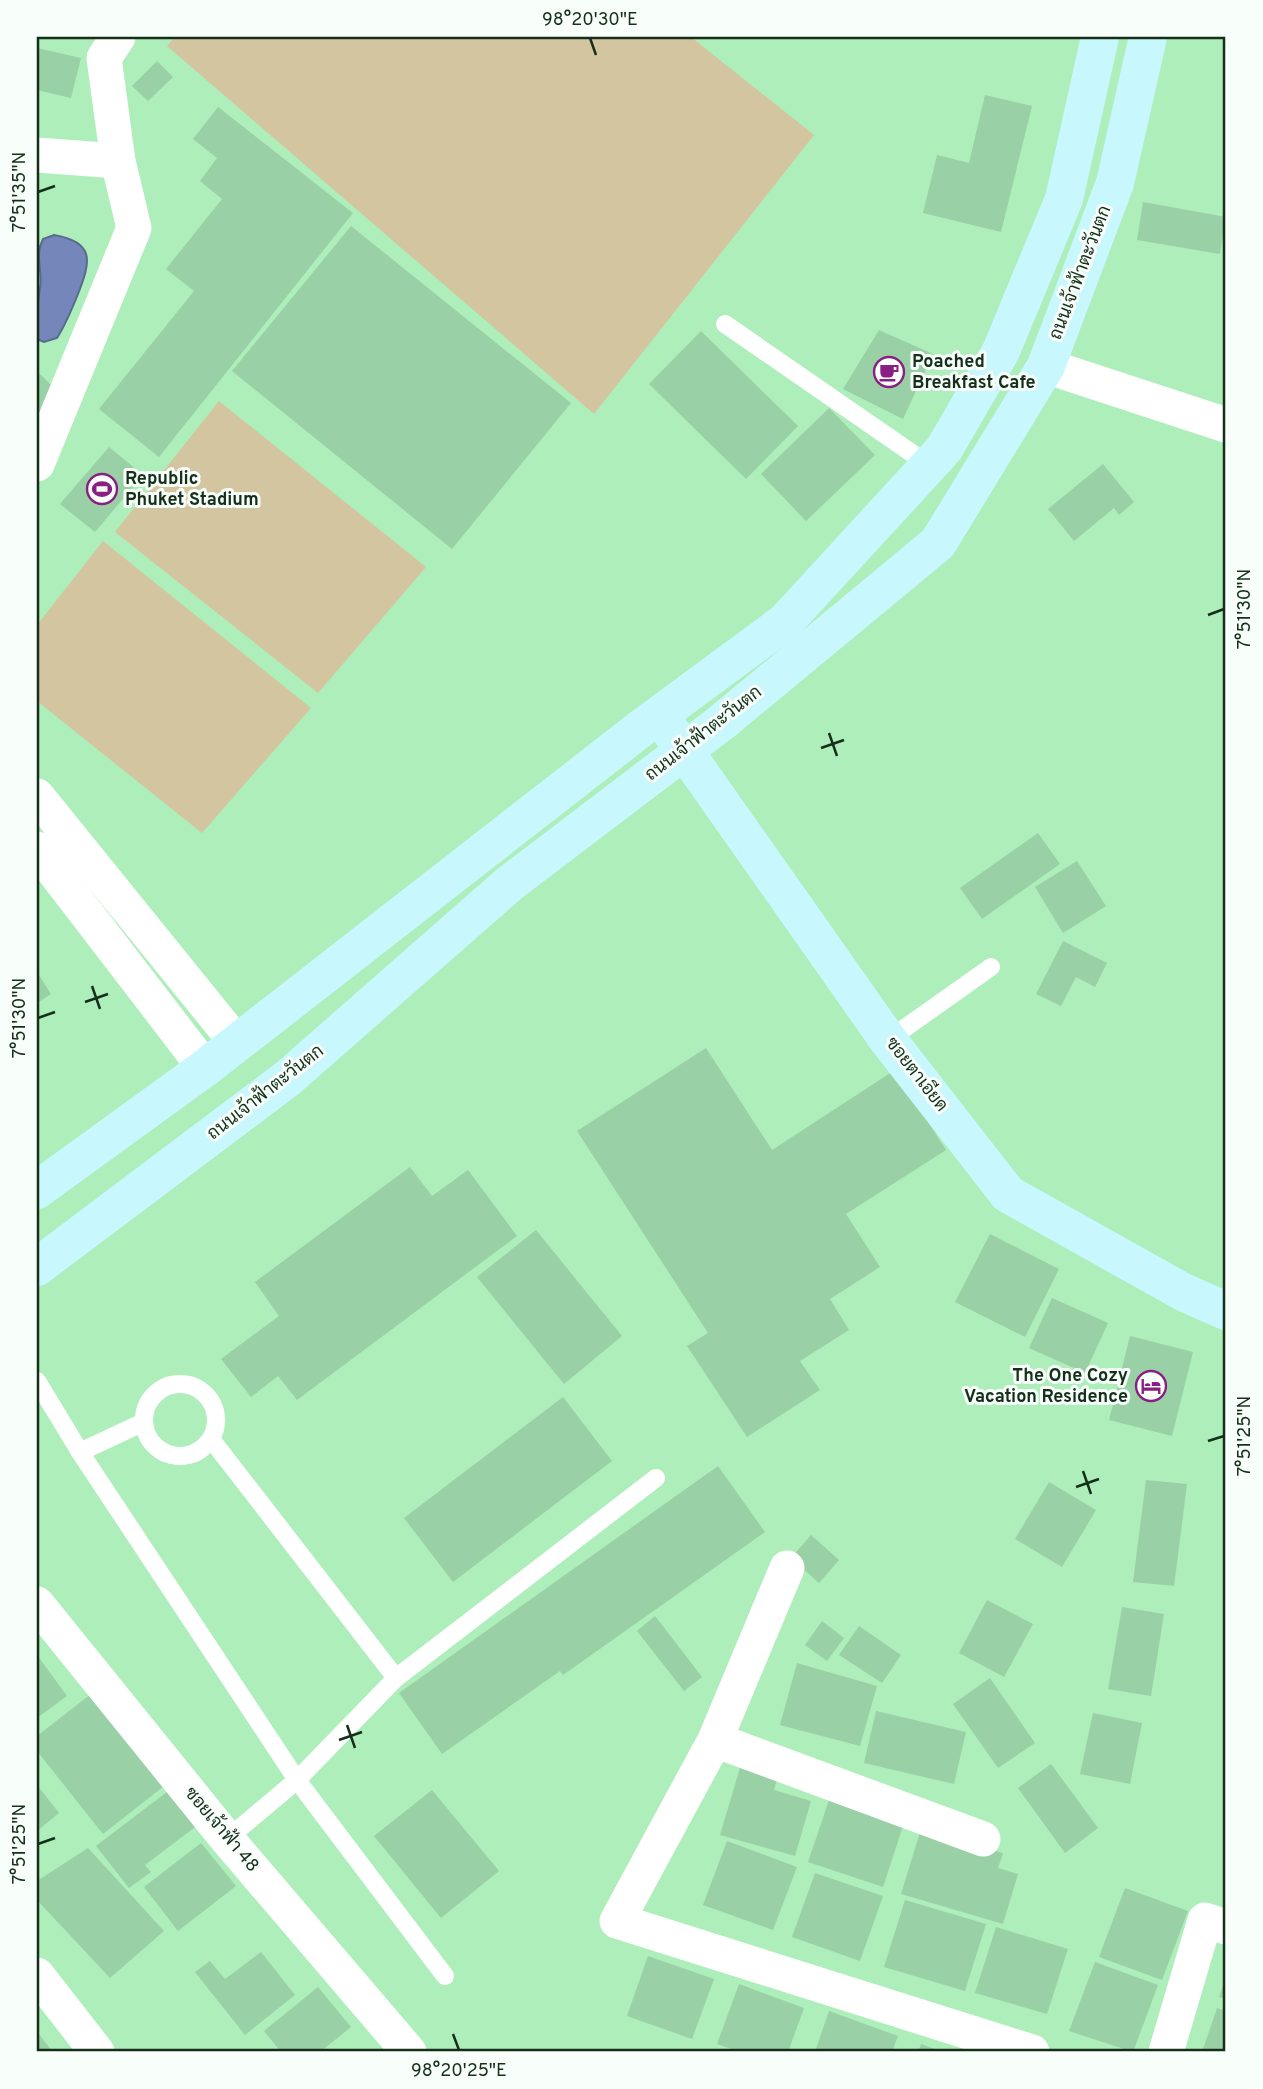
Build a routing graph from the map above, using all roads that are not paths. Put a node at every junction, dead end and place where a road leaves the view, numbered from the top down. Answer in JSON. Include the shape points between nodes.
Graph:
{"nodes":[{"id":1,"x":118,"y":37,"type":"edge"},
{"id":2,"x":1100,"y":37,"type":"edge"},
{"id":3,"x":1148,"y":37,"type":"edge"},
{"id":4,"x":37,"y":155,"type":"edge"},
{"id":5,"x":118,"y":161,"type":"junction"},
{"id":6,"x":725,"y":324,"type":"dead end"},
{"id":7,"x":1046,"y":366,"type":"junction"},
{"id":8,"x":1226,"y":425,"type":"edge"},
{"id":9,"x":37,"y":464,"type":"edge"},
{"id":10,"x":929,"y":465,"type":"junction"},
{"id":11,"x":658,"y":716,"type":"junction"},
{"id":12,"x":686,"y":749,"type":"junction"},
{"id":13,"x":37,"y":796,"type":"edge"},
{"id":14,"x":37,"y":849,"type":"edge"},
{"id":15,"x":991,"y":967,"type":"dead end"},
{"id":16,"x":888,"y":1040,"type":"junction"},
{"id":17,"x":236,"y":1042,"type":"junction"},
{"id":18,"x":205,"y":1068,"type":"junction"},
{"id":19,"x":37,"y":1190,"type":"edge"},
{"id":20,"x":37,"y":1268,"type":"edge"},
{"id":21,"x":1226,"y":1311,"type":"edge"},
{"id":22,"x":37,"y":1381,"type":"edge"},
{"id":23,"x":144,"y":1422,"type":"junction"},
{"id":24,"x":211,"y":1439,"type":"junction"},
{"id":25,"x":80,"y":1452,"type":"junction"},
{"id":26,"x":656,"y":1478,"type":"dead end"},
{"id":27,"x":788,"y":1568,"type":"dead end"},
{"id":28,"x":38,"y":1609,"type":"edge"},
{"id":29,"x":396,"y":1678,"type":"junction"},
{"id":30,"x":715,"y":1741,"type":"junction"},
{"id":31,"x":297,"y":1780,"type":"junction"},
{"id":32,"x":227,"y":1839,"type":"junction"},
{"id":33,"x":983,"y":1839,"type":"dead end"},
{"id":34,"x":1226,"y":1927,"type":"edge"},
{"id":35,"x":37,"y":1975,"type":"edge"},
{"id":36,"x":445,"y":1976,"type":"dead end"},
{"id":37,"x":97,"y":2052,"type":"edge"},
{"id":38,"x":409,"y":2052,"type":"edge"},
{"id":39,"x":1032,"y":2052,"type":"edge"},
{"id":40,"x":1166,"y":2052,"type":"edge"}],
"edges":[{"from":1,"to":5,"type":"street","via":[[104,58]]},
{"from":2,"to":10,"type":"main road","via":[[1063,199],[1001,351],[944,449]]},
{"from":3,"to":7,"type":"main road","name":"ถนนเจ้าฟ้าตะวันตก","via":[[1115,183]]},
{"from":4,"to":5,"type":"street"},
{"from":5,"to":9,"type":"street","via":[[134,228]]},
{"from":6,"to":10,"type":"lane"},
{"from":7,"to":8,"type":"street"},
{"from":7,"to":12,"type":"main road","name":"ถนนเจ้าฟ้าตะวันตก","via":[[938,543]]},
{"from":10,"to":11,"type":"main road","via":[[785,622]]},
{"from":11,"to":12,"type":"main road","name":"ซอยตาเอียด"},
{"from":11,"to":17,"type":"main road"},
{"from":12,"to":16,"type":"main road","name":"ซอยตาเอียด"},
{"from":12,"to":20,"type":"main road","name":"ถนนเจ้าฟ้าตะวันตก","via":[[509,884],[288,1078]]},
{"from":13,"to":17,"type":"street"},
{"from":14,"to":18,"type":"street"},
{"from":15,"to":16,"type":"lane"},
{"from":16,"to":21,"type":"main road","name":"ซอยตาเอียด","via":[[1008,1194],[1183,1292]]},
{"from":17,"to":18,"type":"main road"},
{"from":18,"to":19,"type":"main road"},
{"from":22,"to":25,"type":"lane"},
{"from":23,"to":24,"type":"lane","via":[[153,1444],[174,1455],[196,1452]]},
{"from":23,"to":24,"type":"lane","via":[[148,1402],[156,1392],[175,1384],[194,1386],[212,1402],[216,1418]]},
{"from":23,"to":25,"type":"lane"},
{"from":24,"to":29,"type":"lane"},
{"from":25,"to":31,"type":"lane"},
{"from":26,"to":29,"type":"lane"},
{"from":27,"to":30,"type":"street"},
{"from":28,"to":32,"type":"street","name":"ซอยเจ้าฟ้า 48"},
{"from":29,"to":31,"type":"lane"},
{"from":30,"to":33,"type":"street"},
{"from":30,"to":39,"type":"street","via":[[617,1921]]},
{"from":31,"to":32,"type":"lane"},
{"from":31,"to":36,"type":"lane"},
{"from":32,"to":38,"type":"street","name":"ซอยเจ้าฟ้า 48"},
{"from":34,"to":40,"type":"street","via":[[1205,1920]]},
{"from":35,"to":37,"type":"street"}]}
